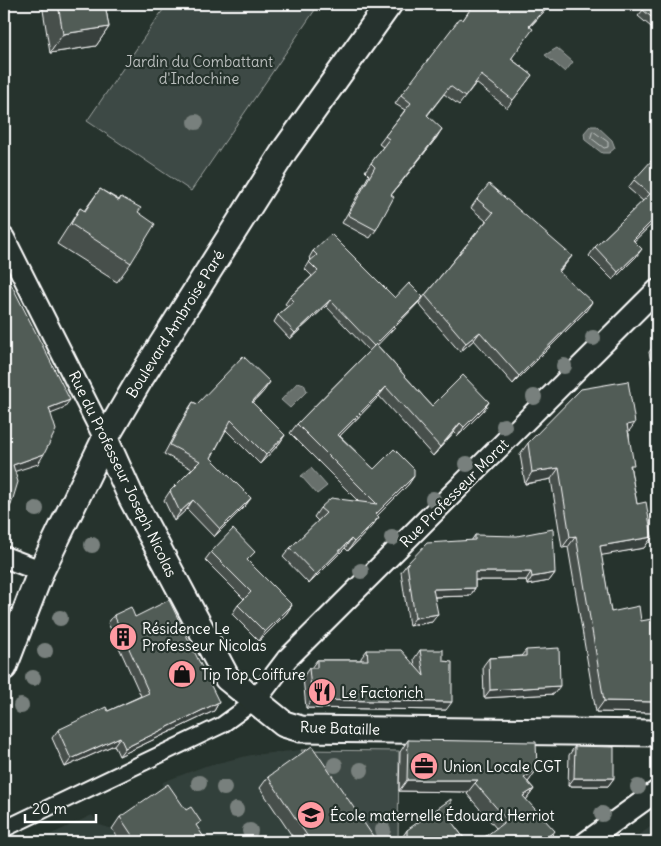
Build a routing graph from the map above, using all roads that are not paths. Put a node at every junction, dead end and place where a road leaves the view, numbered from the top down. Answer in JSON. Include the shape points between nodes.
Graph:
{"nodes":[{"id":1,"x":389,"y":4,"type":"edge"},
{"id":2,"x":4,"y":238,"type":"edge"},
{"id":3,"x":657,"y":290,"type":"edge"},
{"id":4,"x":105,"y":439,"type":"junction"},
{"id":5,"x":4,"y":558,"type":"edge"},
{"id":6,"x":41,"y":570,"type":"junction"},
{"id":7,"x":4,"y":667,"type":"edge"},
{"id":8,"x":255,"y":701,"type":"junction"},
{"id":9,"x":655,"y":737,"type":"edge"},
{"id":10,"x":654,"y":789,"type":"edge"},
{"id":11,"x":4,"y":830,"type":"edge"},
{"id":12,"x":586,"y":842,"type":"edge"}],
"edges":[{"from":1,"to":4,"type":"street","name":"Boulevard Ambroise Paré","via":[[280,156]]},
{"from":2,"to":4,"type":"street","name":"Rue du Professeur Joseph Nicolas"},
{"from":3,"to":8,"type":"street","name":"Rue Professeur Morat","via":[[288,659]]},
{"from":4,"to":6,"type":"street","name":"Boulevard Ambroise Paré"},
{"from":4,"to":8,"type":"street","name":"Rue du Professeur Joseph Nicolas","via":[[132,499],[227,678]]},
{"from":5,"to":6,"type":"street"},
{"from":6,"to":7,"type":"street","name":"Boulevard Ambroise Paré"},
{"from":8,"to":9,"type":"street","name":"Rue Bataille","via":[[284,724],[301,729]]},
{"from":8,"to":11,"type":"street","via":[[222,725]]},
{"from":10,"to":12,"type":"street"}]}
